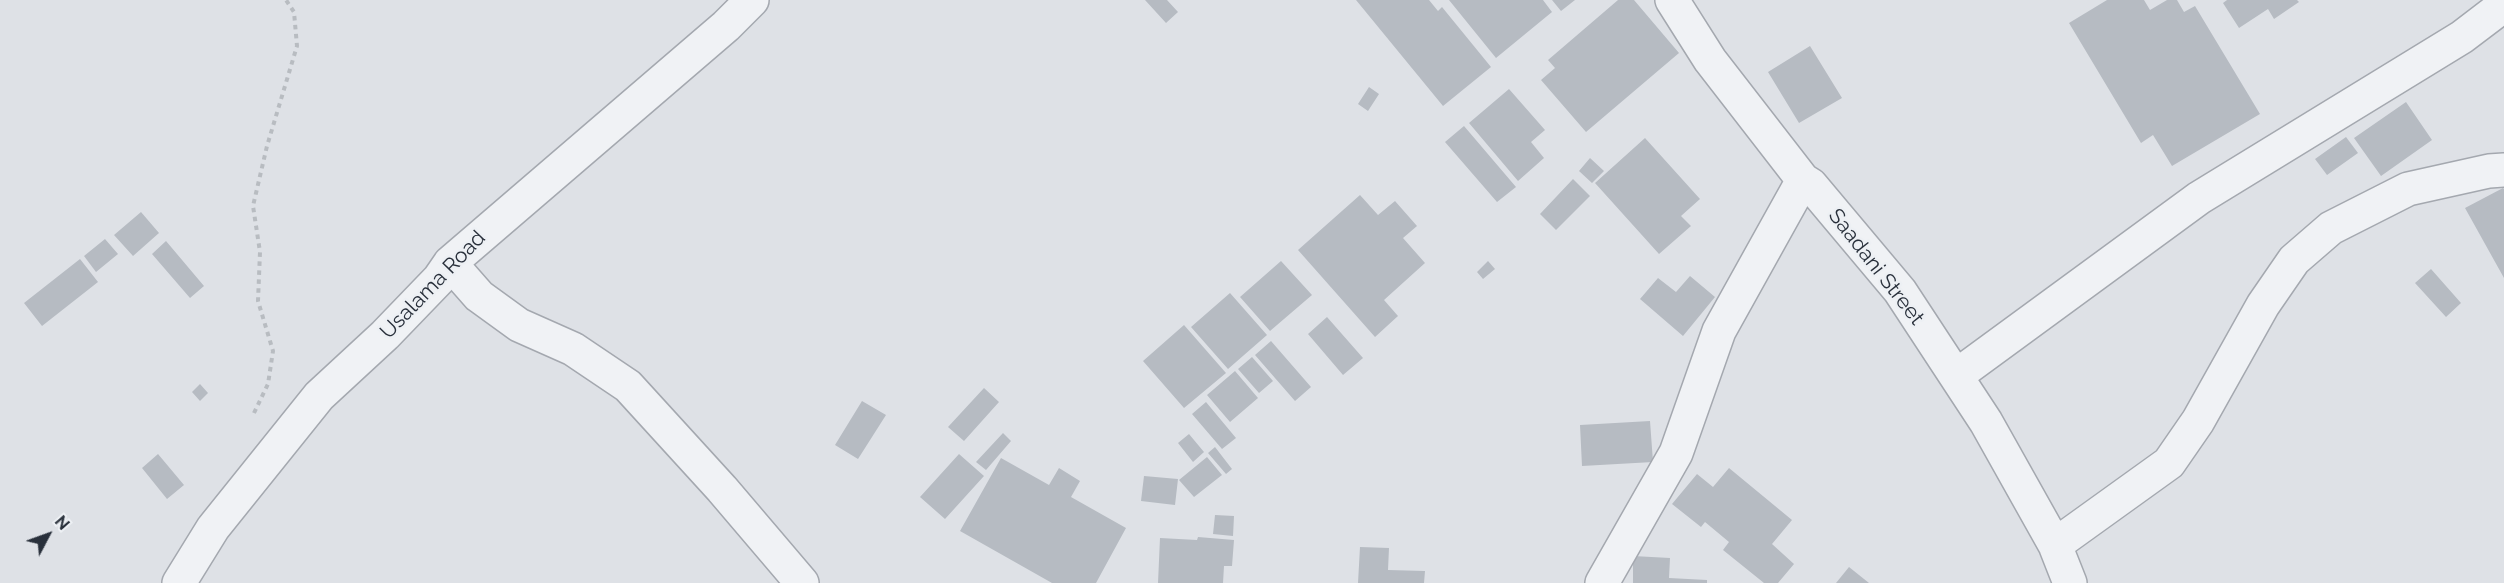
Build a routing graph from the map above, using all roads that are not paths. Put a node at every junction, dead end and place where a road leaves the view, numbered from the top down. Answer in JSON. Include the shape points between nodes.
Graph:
{"nodes":[{"id":1,"x":753,"y":0,"type":"edge"},
{"id":2,"x":1672,"y":0,"type":"edge"},
{"id":3,"x":2504,"y":5,"type":"edge"},
{"id":4,"x":2504,"y":170,"type":"edge"},
{"id":5,"x":1803,"y":180,"type":"junction"},
{"id":6,"x":450,"y":263,"type":"junction"},
{"id":7,"x":1956,"y":376,"type":"junction"},
{"id":8,"x":2055,"y":545,"type":"junction"},
{"id":9,"x":179,"y":583,"type":"edge"},
{"id":10,"x":802,"y":583,"type":"edge"},
{"id":11,"x":1602,"y":583,"type":"edge"},
{"id":12,"x":2070,"y":583,"type":"edge"}],
"edges":[{"from":1,"to":6,"type":"street","name":"Usalama Road"},
{"from":2,"to":5,"type":"street","name":"Saadani Street","via":[[1710,60]]},
{"from":3,"to":7,"type":"street","via":[[2462,37],[2199,198]]},
{"from":4,"to":8,"type":"street","via":[[2408,189],[2331,228],[2294,260],[2169,463]]},
{"from":5,"to":7,"type":"street","name":"Saadani Street","via":[[1900,291]]},
{"from":5,"to":11,"type":"street","via":[[1719,331],[1676,453]]},
{"from":6,"to":9,"type":"street","name":"Usalama Road","via":[[385,335],[319,396],[213,528]]},
{"from":6,"to":10,"type":"street","via":[[479,296],[519,325],[573,349],[628,386]]},
{"from":7,"to":8,"type":"street","name":"Saadani Street"},
{"from":8,"to":12,"type":"street","name":"Saadani Street"}]}
